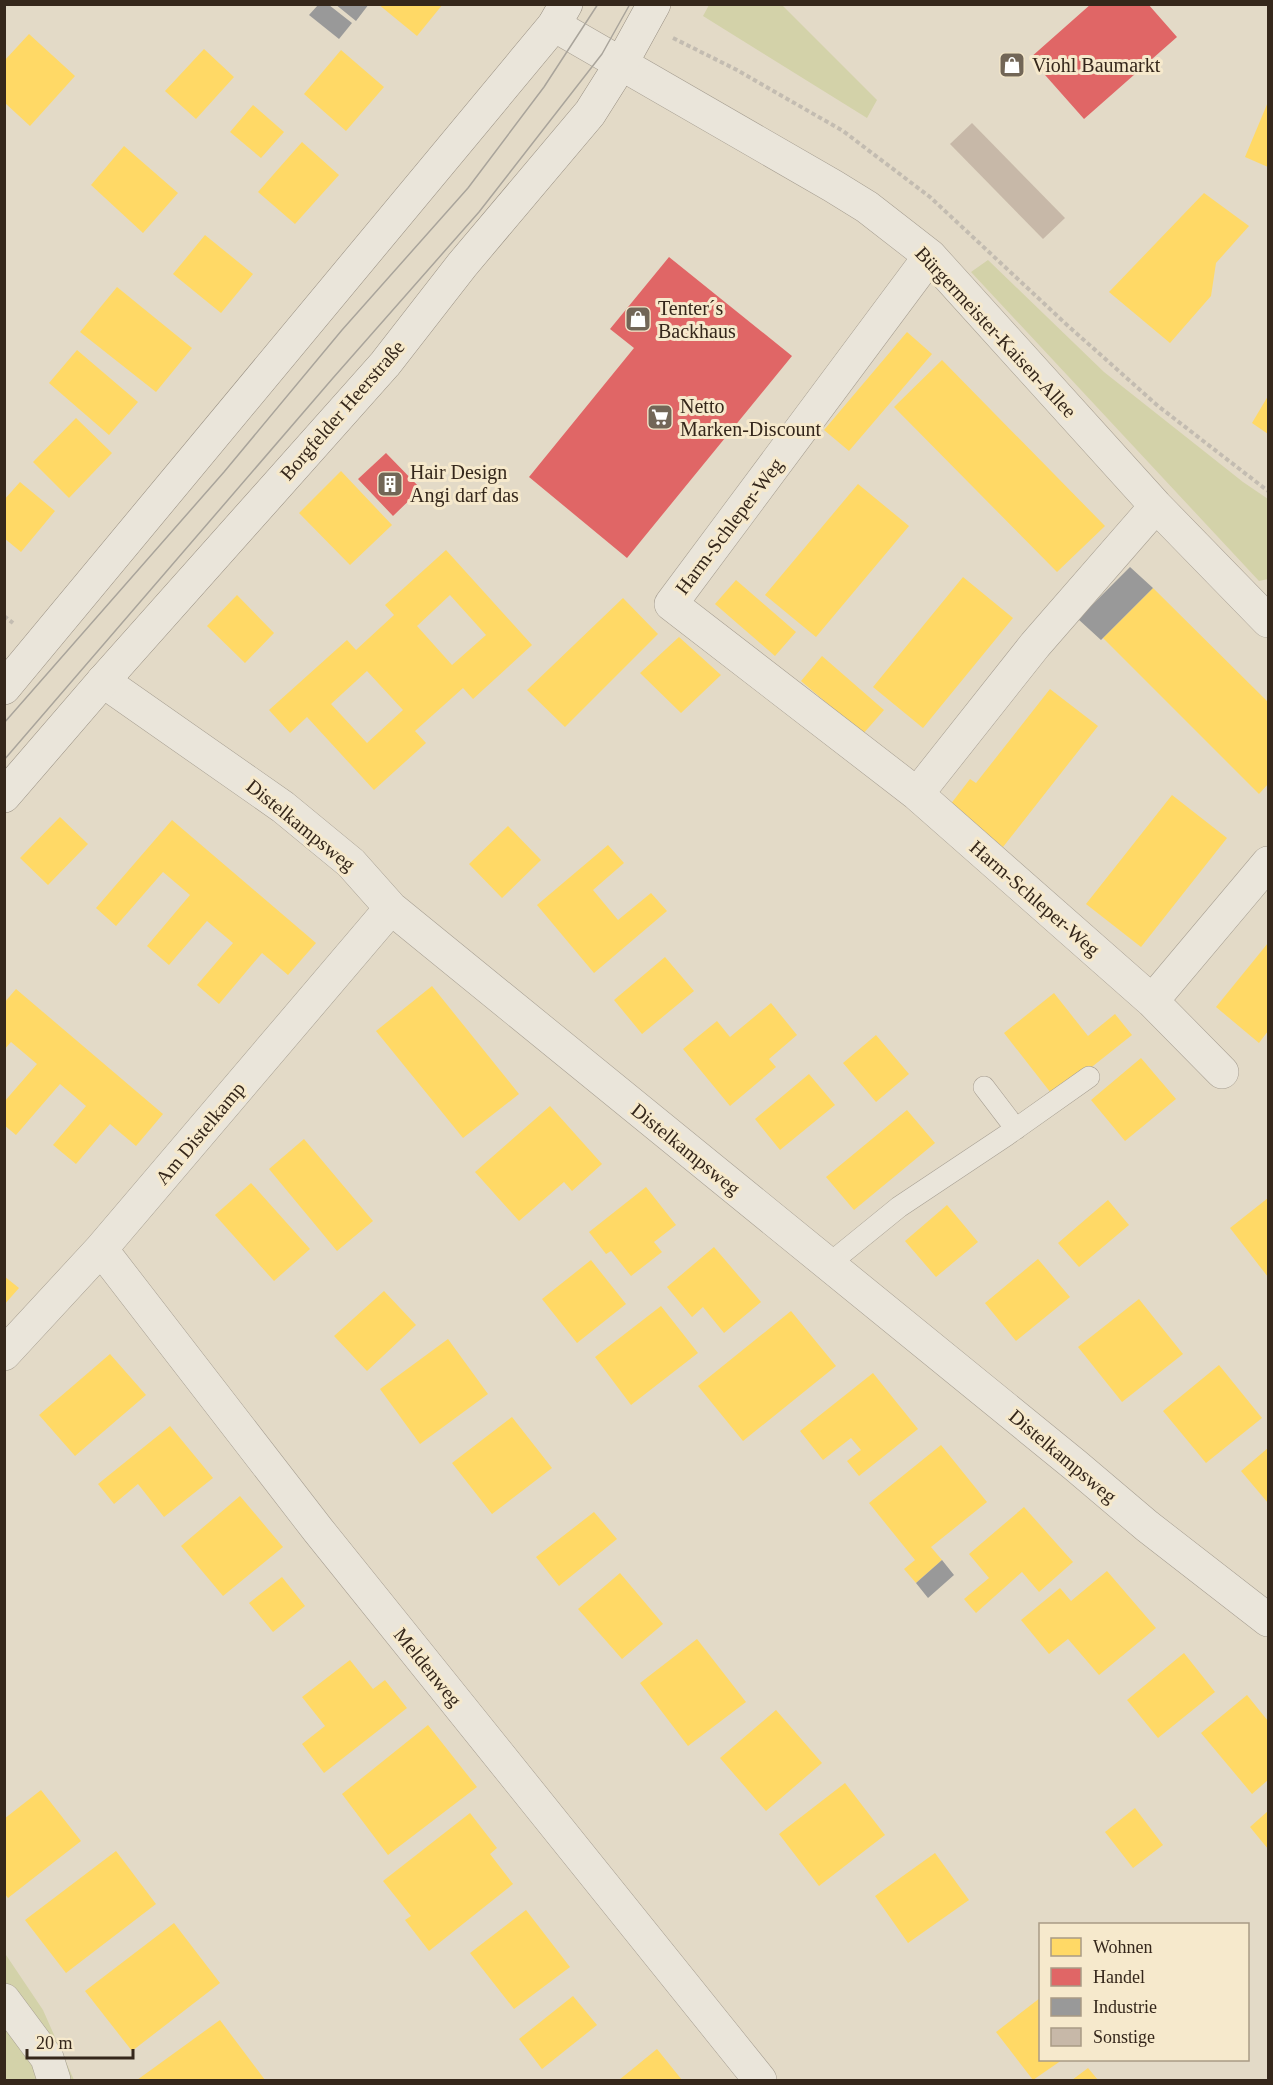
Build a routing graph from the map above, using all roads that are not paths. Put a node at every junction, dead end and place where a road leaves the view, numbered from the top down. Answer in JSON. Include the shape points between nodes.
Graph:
{"nodes":[{"id":1,"x":654,"y":4,"type":"edge"},
{"id":2,"x":560,"y":15,"type":"edge"},
{"id":3,"x":621,"y":64,"type":"junction"},
{"id":4,"x":930,"y":256,"type":"junction"},
{"id":5,"x":1156,"y":506,"type":"junction"},
{"id":6,"x":1268,"y":618,"type":"edge"},
{"id":7,"x":103,"y":681,"type":"junction"},
{"id":8,"x":4,"y":688,"type":"edge"},
{"id":9,"x":917,"y":794,"type":"junction"},
{"id":10,"x":4,"y":796,"type":"edge"},
{"id":11,"x":1269,"y":863,"type":"edge"},
{"id":12,"x":391,"y":908,"type":"junction"},
{"id":13,"x":1152,"y":1001,"type":"junction"},
{"id":14,"x":1221,"y":1072,"type":"dead end"},
{"id":15,"x":1089,"y":1077,"type":"dead end"},
{"id":16,"x":984,"y":1087,"type":"dead end"},
{"id":17,"x":1016,"y":1129,"type":"junction"},
{"id":18,"x":101,"y":1249,"type":"junction"},
{"id":19,"x":829,"y":1264,"type":"junction"},
{"id":20,"x":4,"y":1354,"type":"edge"},
{"id":21,"x":1269,"y":1620,"type":"edge"},
{"id":22,"x":4,"y":2000,"type":"edge"},
{"id":23,"x":54,"y":2080,"type":"edge"},
{"id":24,"x":760,"y":2080,"type":"edge"}],
"edges":[{"from":1,"to":3,"type":"street","name":"Borgfelder Heerstraße"},
{"from":2,"to":3,"type":"street","name":"Bürgermeister-Kaisen-Allee"},
{"from":2,"to":8,"type":"street"},
{"from":3,"to":4,"type":"street","name":"Bürgermeister-Kaisen-Allee","via":[[867,207]]},
{"from":3,"to":7,"type":"street","name":"Borgfelder Heerstraße","via":[[591,113],[462,265],[385,364]]},
{"from":4,"to":5,"type":"street","name":"Bürgermeister-Kaisen-Allee"},
{"from":4,"to":9,"type":"street","name":"Harm-Schleper-Weg","via":[[671,604]]},
{"from":5,"to":6,"type":"street","name":"Bürgermeister-Kaisen-Allee"},
{"from":5,"to":9,"type":"street","via":[[1035,645]]},
{"from":7,"to":10,"type":"street","name":"Borgfelder Heerstraße"},
{"from":7,"to":12,"type":"street","name":"Distelkampsweg","via":[[284,807],[351,863]]},
{"from":9,"to":13,"type":"street","name":"Harm-Schleper-Weg"},
{"from":11,"to":13,"type":"street"},
{"from":12,"to":18,"type":"street","name":"Am Distelkamp"},
{"from":12,"to":19,"type":"street","name":"Distelkampsweg"},
{"from":13,"to":14,"type":"street","name":"Harm-Schleper-Weg"},
{"from":15,"to":17,"type":"lane"},
{"from":16,"to":17,"type":"lane"},
{"from":17,"to":19,"type":"lane","via":[[899,1207]]},
{"from":18,"to":20,"type":"street","name":"Am Distelkamp"},
{"from":18,"to":24,"type":"street","name":"Meldenweg","via":[[318,1530]]},
{"from":19,"to":21,"type":"street","name":"Distelkampsweg","via":[[1146,1526]]},
{"from":22,"to":23,"type":"street","via":[[47,2058]]}]}
